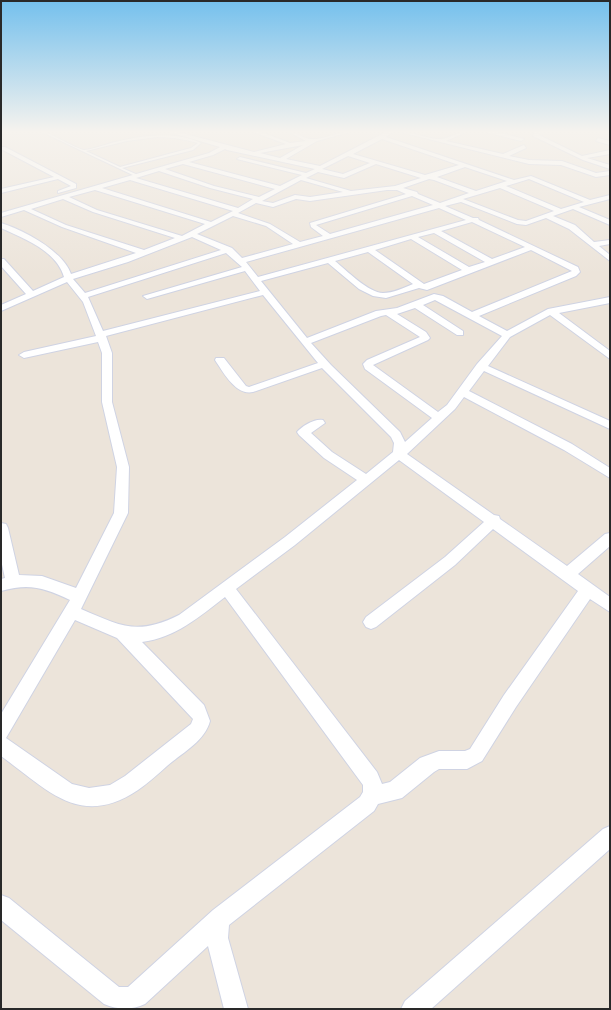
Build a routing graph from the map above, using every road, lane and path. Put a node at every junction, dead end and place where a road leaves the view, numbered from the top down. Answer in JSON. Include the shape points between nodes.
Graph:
{"nodes":[{"id":1,"x":50,"y":179,"type":"edge"},
{"id":2,"x":63,"y":179,"type":"edge"},
{"id":3,"x":127,"y":179,"type":"edge"},
{"id":4,"x":140,"y":179,"type":"edge"},
{"id":5,"x":187,"y":179,"type":"edge"},
{"id":6,"x":246,"y":179,"type":"edge"},
{"id":7,"x":297,"y":179,"type":"edge"},
{"id":8,"x":312,"y":179,"type":"edge"},
{"id":9,"x":427,"y":179,"type":"edge"},
{"id":10,"x":434,"y":179,"type":"edge"},
{"id":11,"x":507,"y":179,"type":"edge"},
{"id":12,"x":518,"y":179,"type":"edge"},
{"id":13,"x":534,"y":179,"type":"edge"},
{"id":14,"x":512,"y":181,"type":"junction"},
{"id":15,"x":499,"y":185,"type":"junction"},
{"id":16,"x":96,"y":188,"type":"junction"},
{"id":17,"x":279,"y":188,"type":"junction"},
{"id":18,"x":399,"y":188,"type":"junction"},
{"id":19,"x":1,"y":191,"type":"edge"},
{"id":20,"x":349,"y":193,"type":"junction"},
{"id":21,"x":475,"y":193,"type":"junction"},
{"id":22,"x":415,"y":194,"type":"junction"},
{"id":23,"x":64,"y":197,"type":"junction"},
{"id":24,"x":610,"y":197,"type":"edge"},
{"id":25,"x":602,"y":199,"type":"junction"},
{"id":26,"x":257,"y":200,"type":"junction"},
{"id":27,"x":461,"y":200,"type":"junction"},
{"id":28,"x":589,"y":202,"type":"junction"},
{"id":29,"x":610,"y":202,"type":"edge"},
{"id":30,"x":442,"y":205,"type":"junction"},
{"id":31,"x":1,"y":207,"type":"edge"},
{"id":32,"x":573,"y":207,"type":"junction"},
{"id":33,"x":24,"y":208,"type":"junction"},
{"id":34,"x":235,"y":211,"type":"junction"},
{"id":35,"x":560,"y":211,"type":"junction"},
{"id":36,"x":494,"y":214,"type":"junction"},
{"id":37,"x":1,"y":215,"type":"edge"},
{"id":38,"x":547,"y":216,"type":"junction"},
{"id":39,"x":472,"y":220,"type":"junction"},
{"id":40,"x":610,"y":223,"type":"edge"},
{"id":41,"x":211,"y":224,"type":"junction"},
{"id":42,"x":1,"y":226,"type":"edge"},
{"id":43,"x":434,"y":230,"type":"junction"},
{"id":44,"x":186,"y":236,"type":"junction"},
{"id":45,"x":329,"y":236,"type":"junction"},
{"id":46,"x":411,"y":236,"type":"junction"},
{"id":47,"x":610,"y":242,"type":"edge"},
{"id":48,"x":592,"y":244,"type":"junction"},
{"id":49,"x":299,"y":245,"type":"junction"},
{"id":50,"x":532,"y":247,"type":"junction"},
{"id":51,"x":368,"y":249,"type":"junction"},
{"id":52,"x":229,"y":250,"type":"junction"},
{"id":53,"x":144,"y":253,"type":"junction"},
{"id":54,"x":610,"y":259,"type":"edge"},
{"id":55,"x":1,"y":261,"type":"edge"},
{"id":56,"x":330,"y":261,"type":"junction"},
{"id":57,"x":491,"y":262,"type":"junction"},
{"id":58,"x":244,"y":264,"type":"junction"},
{"id":59,"x":468,"y":270,"type":"junction"},
{"id":60,"x":68,"y":278,"type":"junction"},
{"id":61,"x":257,"y":280,"type":"junction"},
{"id":62,"x":422,"y":286,"type":"junction"},
{"id":63,"x":266,"y":292,"type":"junction"},
{"id":64,"x":32,"y":294,"type":"junction"},
{"id":65,"x":84,"y":296,"type":"junction"},
{"id":66,"x":147,"y":296,"type":"dead end"},
{"id":67,"x":437,"y":297,"type":"junction"},
{"id":68,"x":610,"y":300,"type":"edge"},
{"id":69,"x":416,"y":304,"type":"junction"},
{"id":70,"x":1,"y":308,"type":"edge"},
{"id":71,"x":551,"y":311,"type":"junction"},
{"id":72,"x":388,"y":312,"type":"junction"},
{"id":73,"x":473,"y":316,"type":"junction"},
{"id":74,"x":460,"y":333,"type":"dead end"},
{"id":75,"x":507,"y":335,"type":"junction"},
{"id":76,"x":101,"y":336,"type":"junction"},
{"id":77,"x":304,"y":342,"type":"junction"},
{"id":78,"x":24,"y":355,"type":"dead end"},
{"id":79,"x":610,"y":356,"type":"edge"},
{"id":80,"x":220,"y":360,"type":"dead end"},
{"id":81,"x":324,"y":364,"type":"junction"},
{"id":82,"x":481,"y":366,"type":"junction"},
{"id":83,"x":462,"y":392,"type":"junction"},
{"id":84,"x":438,"y":418,"type":"junction"},
{"id":85,"x":319,"y":423,"type":"dead end"},
{"id":86,"x":610,"y":426,"type":"edge"},
{"id":87,"x":399,"y":454,"type":"junction"},
{"id":88,"x":610,"y":474,"type":"edge"},
{"id":89,"x":366,"y":480,"type":"junction"},
{"id":90,"x":494,"y":520,"type":"junction"},
{"id":91,"x":1,"y":528,"type":"edge"},
{"id":92,"x":610,"y":538,"type":"edge"},
{"id":93,"x":567,"y":575,"type":"junction"},
{"id":94,"x":7,"y":583,"type":"edge"},
{"id":95,"x":227,"y":588,"type":"junction"},
{"id":96,"x":588,"y":589,"type":"junction"},
{"id":97,"x":80,"y":597,"type":"junction"},
{"id":98,"x":610,"y":605,"type":"edge"},
{"id":99,"x":72,"y":612,"type":"junction"},
{"id":100,"x":371,"y":622,"type":"dead end"},
{"id":101,"x":122,"y":632,"type":"junction"},
{"id":102,"x":1,"y":732,"type":"edge"},
{"id":103,"x":1,"y":745,"type":"edge"},
{"id":104,"x":373,"y":796,"type":"junction"},
{"id":105,"x":610,"y":836,"type":"edge"},
{"id":106,"x":1,"y":906,"type":"edge"},
{"id":107,"x":221,"y":918,"type":"junction"},
{"id":108,"x":236,"y":1009,"type":"edge"},
{"id":109,"x":413,"y":1009,"type":"edge"}],
"edges":[{"from":1,"to":19,"type":"street"},
{"from":2,"to":31,"type":"street","via":[[74,186]]},
{"from":3,"to":16,"type":"street"},
{"from":4,"to":34,"type":"street"},
{"from":5,"to":26,"type":"street"},
{"from":6,"to":17,"type":"street"},
{"from":7,"to":17,"type":"street"},
{"from":8,"to":20,"type":"street"},
{"from":9,"to":18,"type":"street"},
{"from":10,"to":21,"type":"street"},
{"from":11,"to":14,"type":"street"},
{"from":12,"to":14,"type":"street"},
{"from":13,"to":28,"type":"street"},
{"from":14,"to":15,"type":"street"},
{"from":15,"to":21,"type":"street"},
{"from":15,"to":35,"type":"street"},
{"from":16,"to":23,"type":"street"},
{"from":16,"to":41,"type":"street"},
{"from":17,"to":26,"type":"street"},
{"from":18,"to":20,"type":"street"},
{"from":18,"to":22,"type":"street"},
{"from":20,"to":26,"type":"street","via":[[310,199],[295,197],[273,205]]},
{"from":21,"to":27,"type":"street","via":[[459,198]]},
{"from":22,"to":30,"type":"street"},
{"from":22,"to":45,"type":"street","via":[[312,224]]},
{"from":23,"to":33,"type":"street"},
{"from":23,"to":44,"type":"street","via":[[95,211]]},
{"from":24,"to":25,"type":"street"},
{"from":25,"to":28,"type":"street"},
{"from":25,"to":29,"type":"street"},
{"from":26,"to":34,"type":"street"},
{"from":27,"to":30,"type":"street"},
{"from":27,"to":36,"type":"street"},
{"from":28,"to":32,"type":"street"},
{"from":30,"to":39,"type":"street"},
{"from":30,"to":45,"type":"street"},
{"from":32,"to":35,"type":"street"},
{"from":32,"to":40,"type":"street"},
{"from":33,"to":37,"type":"street"},
{"from":33,"to":53,"type":"street","via":[[64,226]]},
{"from":34,"to":41,"type":"street"},
{"from":34,"to":49,"type":"street","via":[[268,225]]},
{"from":35,"to":38,"type":"street"},
{"from":36,"to":38,"type":"street","via":[[521,223]]},
{"from":36,"to":39,"type":"street"},
{"from":38,"to":48,"type":"street","via":[[566,224]]},
{"from":39,"to":43,"type":"street"},
{"from":39,"to":50,"type":"street"},
{"from":41,"to":44,"type":"street"},
{"from":42,"to":60,"type":"street","via":[[40,245],[59,259],[67,270]]},
{"from":43,"to":46,"type":"street"},
{"from":43,"to":57,"type":"street"},
{"from":44,"to":52,"type":"street"},
{"from":44,"to":53,"type":"street"},
{"from":45,"to":49,"type":"street"},
{"from":46,"to":51,"type":"street"},
{"from":46,"to":59,"type":"street"},
{"from":47,"to":48,"type":"street"},
{"from":48,"to":54,"type":"street"},
{"from":49,"to":58,"type":"street"},
{"from":50,"to":57,"type":"street"},
{"from":50,"to":73,"type":"street","via":[[572,266],[576,272]]},
{"from":51,"to":56,"type":"street"},
{"from":51,"to":62,"type":"street"},
{"from":52,"to":58,"type":"street"},
{"from":52,"to":65,"type":"street"},
{"from":53,"to":60,"type":"street"},
{"from":55,"to":64,"type":"street"},
{"from":56,"to":61,"type":"street"},
{"from":56,"to":62,"type":"street","via":[[367,291],[376,295],[387,295]]},
{"from":57,"to":59,"type":"street"},
{"from":58,"to":61,"type":"street"},
{"from":58,"to":66,"type":"street"},
{"from":59,"to":62,"type":"street"},
{"from":60,"to":64,"type":"street"},
{"from":60,"to":65,"type":"street"},
{"from":61,"to":63,"type":"street"},
{"from":62,"to":67,"type":"street"},
{"from":63,"to":76,"type":"street"},
{"from":63,"to":77,"type":"street"},
{"from":64,"to":70,"type":"street"},
{"from":65,"to":76,"type":"street"},
{"from":67,"to":69,"type":"street"},
{"from":67,"to":73,"type":"street"},
{"from":68,"to":71,"type":"street"},
{"from":69,"to":72,"type":"street","via":[[399,311]]},
{"from":69,"to":74,"type":"street"},
{"from":71,"to":75,"type":"street"},
{"from":71,"to":79,"type":"street"},
{"from":72,"to":77,"type":"street","via":[[378,313]]},
{"from":72,"to":84,"type":"street","via":[[423,334],[425,338],[371,362],[368,367]]},
{"from":73,"to":75,"type":"street"},
{"from":75,"to":82,"type":"street"},
{"from":76,"to":78,"type":"street"},
{"from":76,"to":97,"type":"street","via":[[107,353],[107,402],[123,467],[121,513]]},
{"from":77,"to":81,"type":"street"},
{"from":80,"to":81,"type":"street","via":[[242,388],[249,390]]},
{"from":81,"to":87,"type":"street","via":[[396,434],[400,443]]},
{"from":82,"to":83,"type":"street"},
{"from":82,"to":86,"type":"street"},
{"from":83,"to":84,"type":"street","via":[[451,407]]},
{"from":83,"to":88,"type":"street","via":[[568,447]]},
{"from":84,"to":87,"type":"street"},
{"from":85,"to":89,"type":"street","via":[[303,432],[328,455]]},
{"from":87,"to":89,"type":"street"},
{"from":87,"to":90,"type":"street"},
{"from":89,"to":95,"type":"street"},
{"from":90,"to":93,"type":"street"},
{"from":90,"to":100,"type":"street","via":[[450,561]]},
{"from":91,"to":94,"type":"street"},
{"from":92,"to":93,"type":"street"},
{"from":93,"to":96,"type":"street"},
{"from":94,"to":97,"type":"street","via":[[40,580]]},
{"from":95,"to":101,"type":"street","via":[[167,630],[150,635]]},
{"from":95,"to":104,"type":"street","via":[[370,779],[374,788]]},
{"from":96,"to":98,"type":"street"},
{"from":96,"to":104,"type":"street","via":[[510,701],[476,755],[467,760],[439,760],[427,765],[395,791]]},
{"from":97,"to":99,"type":"street"},
{"from":99,"to":101,"type":"street"},
{"from":99,"to":102,"type":"street"},
{"from":101,"to":103,"type":"street","via":[[202,716],[202,722],[197,730],[132,783],[112,794],[89,798],[68,792]]},
{"from":104,"to":107,"type":"street","via":[[367,804]]},
{"from":105,"to":109,"type":"street"},
{"from":106,"to":107,"type":"street","via":[[112,996],[122,1000],[133,998],[145,989]]},
{"from":107,"to":108,"type":"street","via":[[217,938]]}]}
